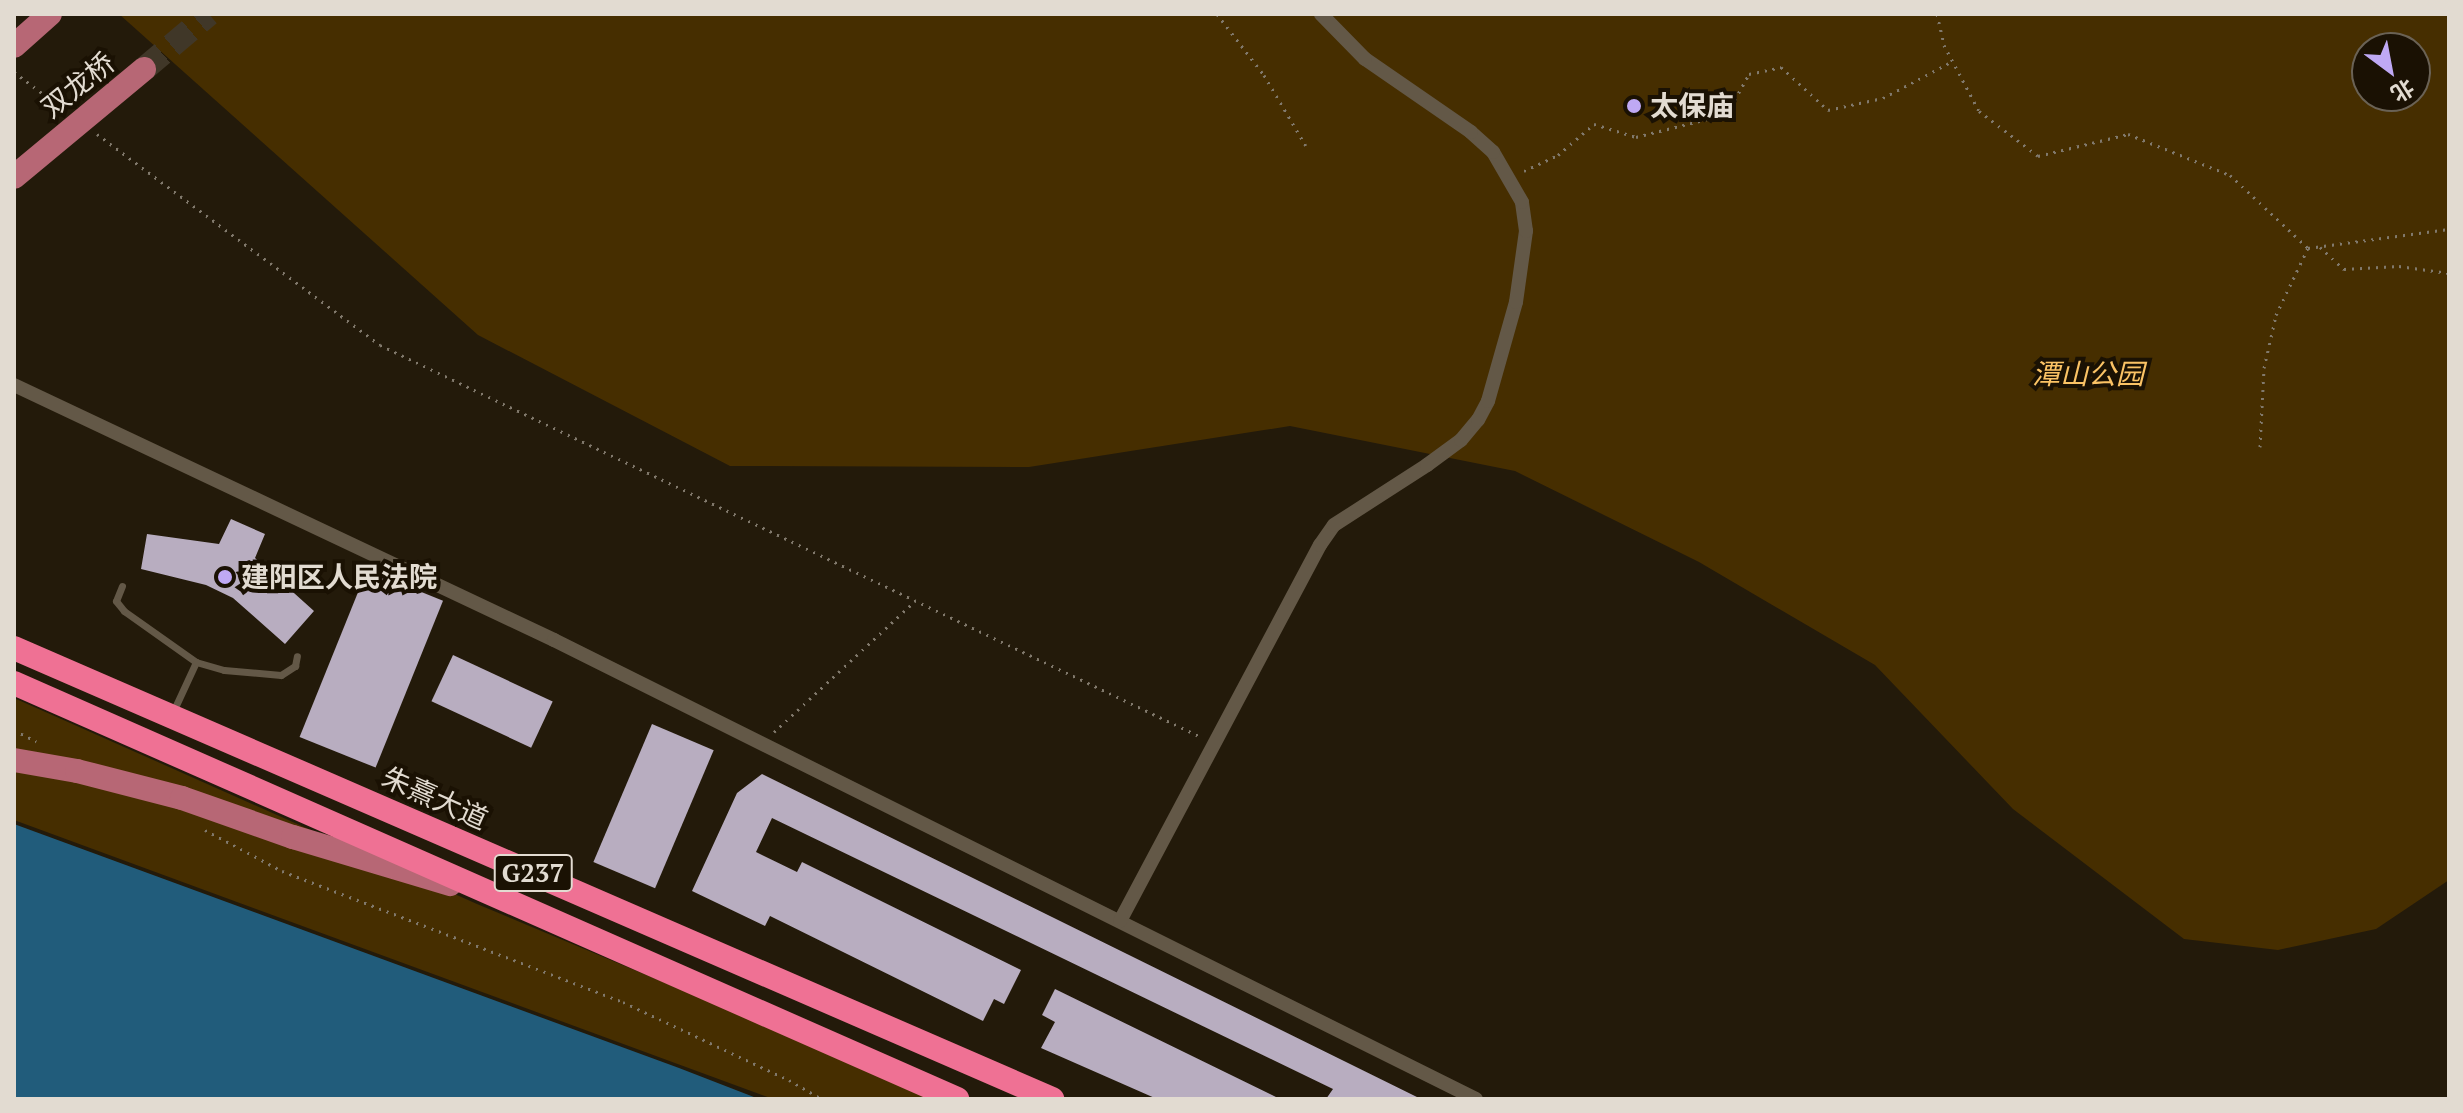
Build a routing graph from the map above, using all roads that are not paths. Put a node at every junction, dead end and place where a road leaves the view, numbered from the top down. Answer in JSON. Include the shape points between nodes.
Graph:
{"nodes":[{"id":1,"x":50,"y":14,"type":"edge"},
{"id":2,"x":1321,"y":14,"type":"edge"},
{"id":3,"x":14,"y":46,"type":"edge"},
{"id":4,"x":144,"y":69,"type":"tunnel mouth"},
{"id":5,"x":14,"y":177,"type":"edge"},
{"id":6,"x":14,"y":385,"type":"edge"},
{"id":7,"x":122,"y":586,"type":"dead end"},
{"id":8,"x":14,"y":648,"type":"edge"},
{"id":9,"x":297,"y":656,"type":"dead end"},
{"id":10,"x":196,"y":662,"type":"junction"},
{"id":11,"x":14,"y":683,"type":"edge"},
{"id":12,"x":171,"y":716,"type":"junction"},
{"id":13,"x":14,"y":760,"type":"edge"},
{"id":14,"x":509,"y":902,"type":"junction"},
{"id":15,"x":1120,"y":921,"type":"junction"},
{"id":16,"x":957,"y":1099,"type":"edge"},
{"id":17,"x":1052,"y":1099,"type":"edge"},
{"id":18,"x":1476,"y":1099,"type":"edge"}],
"edges":[{"from":1,"to":3,"type":"main road"},
{"from":2,"to":15,"type":"street","via":[[1365,59],[1471,132],[1510,177],[1522,202],[1526,231],[1516,302],[1488,401],[1461,440],[1334,525]]},
{"from":4,"to":5,"type":"main road","name":"双龙桥"},
{"from":6,"to":15,"type":"street","via":[[554,640]]},
{"from":7,"to":10,"type":"lane","via":[[116,601],[124,611]]},
{"from":8,"to":12,"type":"highway","name":"朱熹大道","number":"G237"},
{"from":9,"to":10,"type":"lane","via":[[295,666],[281,675]]},
{"from":10,"to":12,"type":"lane"},
{"from":11,"to":14,"type":"highway","number":"G237"},
{"from":12,"to":17,"type":"highway","name":"朱熹大道","number":"G237"},
{"from":13,"to":14,"type":"main road","via":[[182,798]]},
{"from":14,"to":16,"type":"highway","number":"G237"},
{"from":15,"to":18,"type":"street"}]}
